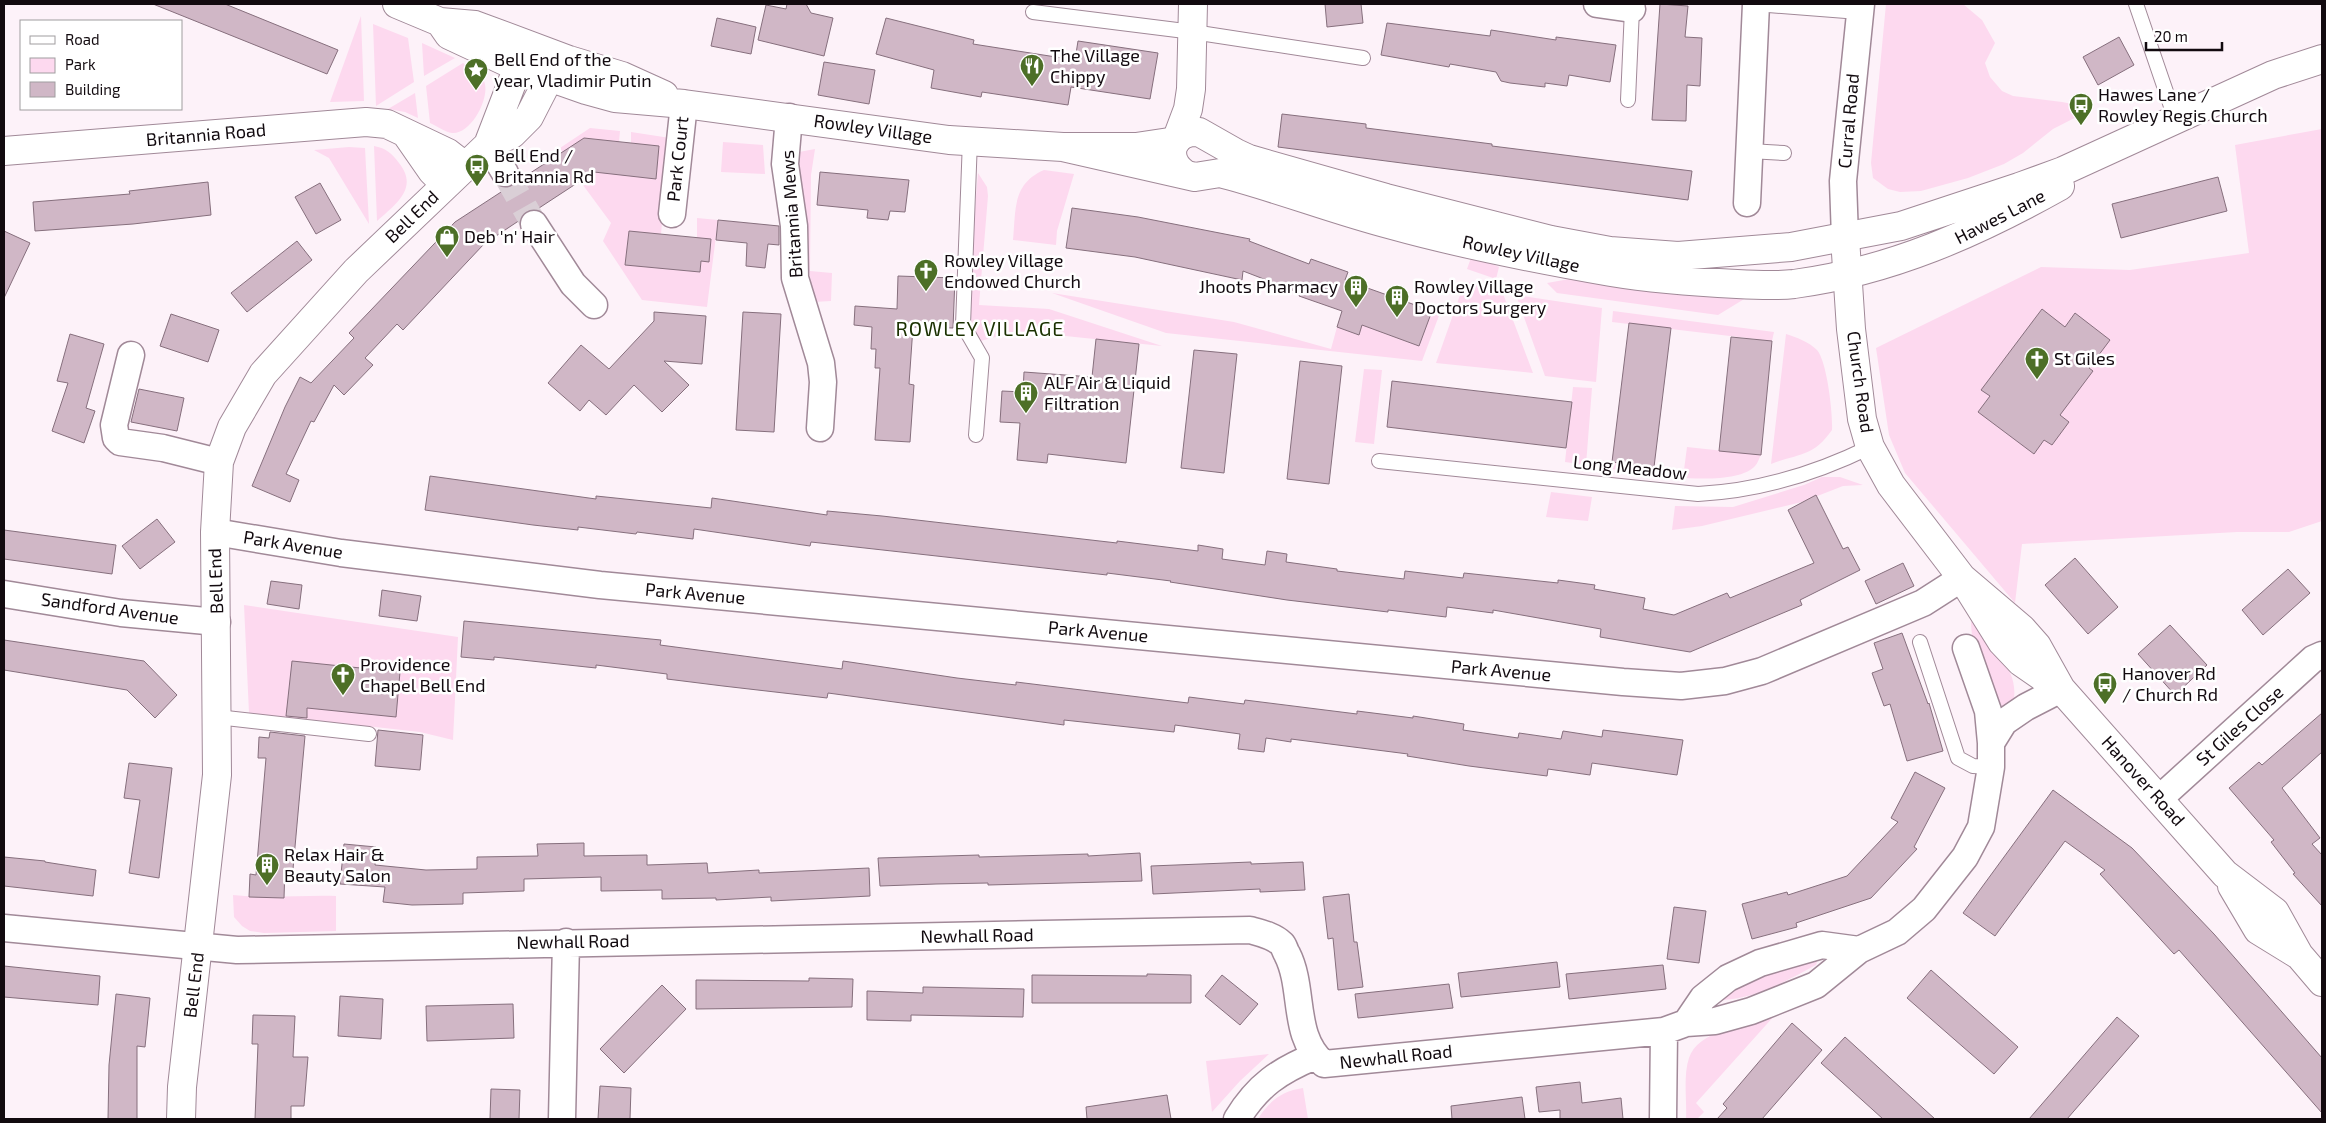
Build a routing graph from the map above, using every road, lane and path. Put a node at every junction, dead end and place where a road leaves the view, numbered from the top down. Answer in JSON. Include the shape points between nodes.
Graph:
{"nodes":[{"id":1,"x":397,"y":4,"type":"edge"},
{"id":2,"x":1193,"y":4,"type":"edge"},
{"id":3,"x":1597,"y":4,"type":"edge"},
{"id":4,"x":1756,"y":4,"type":"edge"},
{"id":5,"x":2136,"y":4,"type":"edge"},
{"id":6,"x":1860,"y":8,"type":"edge"},
{"id":7,"x":1632,"y":9,"type":"joint"},
{"id":8,"x":1033,"y":12,"type":"dead end"},
{"id":9,"x":440,"y":22,"type":"junction"},
{"id":10,"x":1193,"y":32,"type":"junction"},
{"id":11,"x":525,"y":56,"type":"junction"},
{"id":12,"x":1364,"y":58,"type":"dead end"},
{"id":13,"x":2322,"y":59,"type":"edge"},
{"id":14,"x":550,"y":78,"type":"junction"},
{"id":15,"x":1191,"y":89,"type":"junction"},
{"id":16,"x":1628,"y":100,"type":"dead end"},
{"id":17,"x":684,"y":104,"type":"junction"},
{"id":18,"x":790,"y":117,"type":"junction"},
{"id":19,"x":2176,"y":118,"type":"junction"},
{"id":20,"x":406,"y":134,"type":"junction"},
{"id":21,"x":2142,"y":134,"type":"junction"},
{"id":22,"x":1209,"y":137,"type":"junction"},
{"id":23,"x":970,"y":140,"type":"junction"},
{"id":24,"x":1176,"y":141,"type":"junction"},
{"id":25,"x":488,"y":145,"type":"junction"},
{"id":26,"x":1062,"y":147,"type":"junction"},
{"id":27,"x":4,"y":151,"type":"edge"},
{"id":28,"x":1749,"y":151,"type":"junction"},
{"id":29,"x":1784,"y":153,"type":"dead end"},
{"id":30,"x":466,"y":167,"type":"junction"},
{"id":31,"x":505,"y":173,"type":"tunnel mouth"},
{"id":32,"x":1194,"y":175,"type":"junction"},
{"id":33,"x":446,"y":185,"type":"junction"},
{"id":34,"x":1747,"y":203,"type":"dead end"},
{"id":35,"x":672,"y":214,"type":"dead end"},
{"id":36,"x":534,"y":224,"type":"tunnel mouth"},
{"id":37,"x":1845,"y":238,"type":"junction"},
{"id":38,"x":1847,"y":275,"type":"junction"},
{"id":39,"x":594,"y":305,"type":"dead end"},
{"id":40,"x":131,"y":355,"type":"dead end"},
{"id":41,"x":820,"y":428,"type":"dead end"},
{"id":42,"x":976,"y":435,"type":"dead end"},
{"id":43,"x":1870,"y":447,"type":"junction"},
{"id":44,"x":1379,"y":461,"type":"dead end"},
{"id":45,"x":219,"y":462,"type":"junction"},
{"id":46,"x":215,"y":532,"type":"junction"},
{"id":47,"x":1931,"y":536,"type":"joint"},
{"id":48,"x":1962,"y":578,"type":"junction"},
{"id":49,"x":4,"y":594,"type":"edge"},
{"id":50,"x":217,"y":622,"type":"junction"},
{"id":51,"x":1920,"y":642,"type":"dead end"},
{"id":52,"x":1966,"y":648,"type":"dead end"},
{"id":53,"x":2322,"y":655,"type":"edge"},
{"id":54,"x":2061,"y":689,"type":"junction"},
{"id":55,"x":217,"y":717,"type":"junction"},
{"id":56,"x":369,"y":734,"type":"dead end"},
{"id":57,"x":1991,"y":755,"type":"junction"},
{"id":58,"x":2159,"y":799,"type":"junction"},
{"id":59,"x":4,"y":928,"type":"edge"},
{"id":60,"x":566,"y":942,"type":"junction"},
{"id":61,"x":198,"y":948,"type":"junction"},
{"id":62,"x":1860,"y":950,"type":"junction"},
{"id":63,"x":2322,"y":982,"type":"edge"},
{"id":64,"x":1675,"y":1027,"type":"junction"},
{"id":65,"x":1315,"y":1056,"type":"junction"},
{"id":66,"x":181,"y":1119,"type":"edge"},
{"id":67,"x":562,"y":1119,"type":"edge"},
{"id":68,"x":1237,"y":1119,"type":"edge"},
{"id":69,"x":1663,"y":1119,"type":"edge"}],
"edges":[{"from":1,"to":9,"type":"main road","name":"Rowley Village"},
{"from":2,"to":10,"type":"main road"},
{"from":3,"to":7,"type":"street"},
{"from":4,"to":6,"type":"lane"},
{"from":4,"to":28,"type":"street"},
{"from":5,"to":19,"type":"lane"},
{"from":6,"to":37,"type":"street","name":"Curral Road","via":[[1843,180]]},
{"from":7,"to":16,"type":"lane"},
{"from":8,"to":10,"type":"lane"},
{"from":9,"to":11,"type":"main road","name":"Rowley Village","via":[[449,35]]},
{"from":9,"to":11,"type":"main road","name":"Rowley Village","via":[[475,25],[495,32],[501,48]]},
{"from":10,"to":12,"type":"lane"},
{"from":10,"to":15,"type":"main road"},
{"from":11,"to":14,"type":"main road","via":[[547,65]]},
{"from":11,"to":17,"type":"main road","name":"Rowley Village","via":[[622,76]]},
{"from":11,"to":25,"type":"main road","name":"Bell End"},
{"from":13,"to":19,"type":"main road","name":"Hawes Lane","via":[[2273,75]]},
{"from":14,"to":17,"type":"main road","name":"Rowley Village","via":[[615,98]]},
{"from":14,"to":25,"type":"main road","name":"Bell End","via":[[530,117],[512,134]]},
{"from":15,"to":22,"type":"main road"},
{"from":15,"to":24,"type":"main road","via":[[1188,109]]},
{"from":17,"to":18,"type":"main road","name":"Rowley Village"},
{"from":17,"to":35,"type":"street","name":"Park Court"},
{"from":18,"to":23,"type":"main road","name":"Rowley Village","via":[[949,140]]},
{"from":18,"to":41,"type":"street","name":"Britannia Mews","via":[[786,164],[794,226],[795,278],[821,363]]},
{"from":19,"to":21,"type":"main road","name":"Hawes Lane"},
{"from":20,"to":27,"type":"main road","name":"Britannia Road","via":[[387,124],[366,122]]},
{"from":20,"to":30,"type":"main road","name":"Britannia Road","via":[[448,153]]},
{"from":20,"to":33,"type":"main road"},
{"from":21,"to":37,"type":"main road","name":"Hawes Lane","via":[[2063,171],[1993,196],[1901,226]]},
{"from":21,"to":38,"type":"main road","name":"Hawes Lane","via":[[2082,174],[2004,218],[1890,264]]},
{"from":22,"to":24,"type":"main road","name":"Rowley Village","via":[[1192,131]]},
{"from":22,"to":32,"type":"main road","via":[[1217,154],[1214,165]]},
{"from":22,"to":37,"type":"main road","name":"Rowley Village","via":[[1249,159],[1386,198],[1551,240],[1610,251],[1678,256],[1791,247]]},
{"from":23,"to":26,"type":"main road","name":"Rowley Village"},
{"from":23,"to":42,"type":"lane","via":[[963,325],[982,358]]},
{"from":24,"to":26,"type":"main road","name":"Rowley Village","via":[[1136,148]]},
{"from":24,"to":32,"type":"main road","via":[[1172,159],[1178,170]]},
{"from":25,"to":30,"type":"main road","name":"Bell End"},
{"from":25,"to":31,"type":"street"},
{"from":26,"to":32,"type":"main road","name":"Rowley Village"},
{"from":28,"to":29,"type":"lane"},
{"from":28,"to":34,"type":"street"},
{"from":30,"to":33,"type":"main road","name":"Bell End"},
{"from":32,"to":38,"type":"main road","name":"Rowley Village","via":[[1220,173],[1384,223],[1496,251],[1646,278],[1762,285],[1792,284]]},
{"from":33,"to":45,"type":"main road","name":"Bell End","via":[[356,271],[263,374],[232,427]]},
{"from":36,"to":39,"type":"street","via":[[574,284]]},
{"from":37,"to":38,"type":"main road","name":"Church Road"},
{"from":38,"to":43,"type":"main road","name":"Church Road","via":[[1862,419]]},
{"from":40,"to":45,"type":"street","via":[[114,425],[116,438],[120,442],[163,448]]},
{"from":43,"to":44,"type":"lane","name":"Long Meadow","via":[[1837,463],[1765,486],[1698,494]]},
{"from":43,"to":47,"type":"main road","name":"Church Road","via":[[1891,485]]},
{"from":45,"to":46,"type":"main road","name":"Bell End"},
{"from":46,"to":48,"type":"street","name":"Park Avenue","via":[[341,553],[600,585],[1681,686],[1725,681],[1762,671],[1923,603]]},
{"from":46,"to":50,"type":"main road","name":"Bell End"},
{"from":47,"to":48,"type":"main road","name":"Hanover Road"},
{"from":48,"to":54,"type":"main road","name":"Hanover Road","via":[[2002,642],[2021,662]]},
{"from":49,"to":50,"type":"street","name":"Sandford Avenue","via":[[121,613]]},
{"from":50,"to":55,"type":"main road","name":"Bell End"},
{"from":51,"to":57,"type":"lane","via":[[1958,758],[1973,766]]},
{"from":52,"to":57,"type":"street","via":[[1988,711]]},
{"from":53,"to":58,"type":"street","name":"St Giles Close"},
{"from":54,"to":57,"type":"street","via":[[2004,722]]},
{"from":54,"to":58,"type":"main road","name":"Hanover Road"},
{"from":55,"to":56,"type":"lane"},
{"from":55,"to":61,"type":"main road","name":"Bell End","via":[[217,775]]},
{"from":57,"to":62,"type":"street","via":[[1980,828],[1966,857],[1924,909],[1897,932]]},
{"from":58,"to":63,"type":"main road","name":"Hanover Road","via":[[2225,874],[2258,930],[2299,956]]},
{"from":59,"to":61,"type":"street","via":[[138,939]]},
{"from":60,"to":61,"type":"street","name":"Newhall Road","via":[[247,950]]},
{"from":60,"to":65,"type":"street","name":"Newhall Road","via":[[1250,930],[1282,944],[1293,966],[1305,1037]]},
{"from":60,"to":67,"type":"street"},
{"from":61,"to":66,"type":"main road","name":"Bell End"},
{"from":62,"to":64,"type":"street","via":[[1816,985],[1788,997],[1716,1021]]},
{"from":62,"to":64,"type":"street","via":[[1822,945],[1760,963],[1728,978]]},
{"from":64,"to":65,"type":"street","name":"Newhall Road","via":[[1324,1064]]},
{"from":64,"to":69,"type":"street"},
{"from":65,"to":68,"type":"street","via":[[1286,1069],[1264,1084]]}]}
